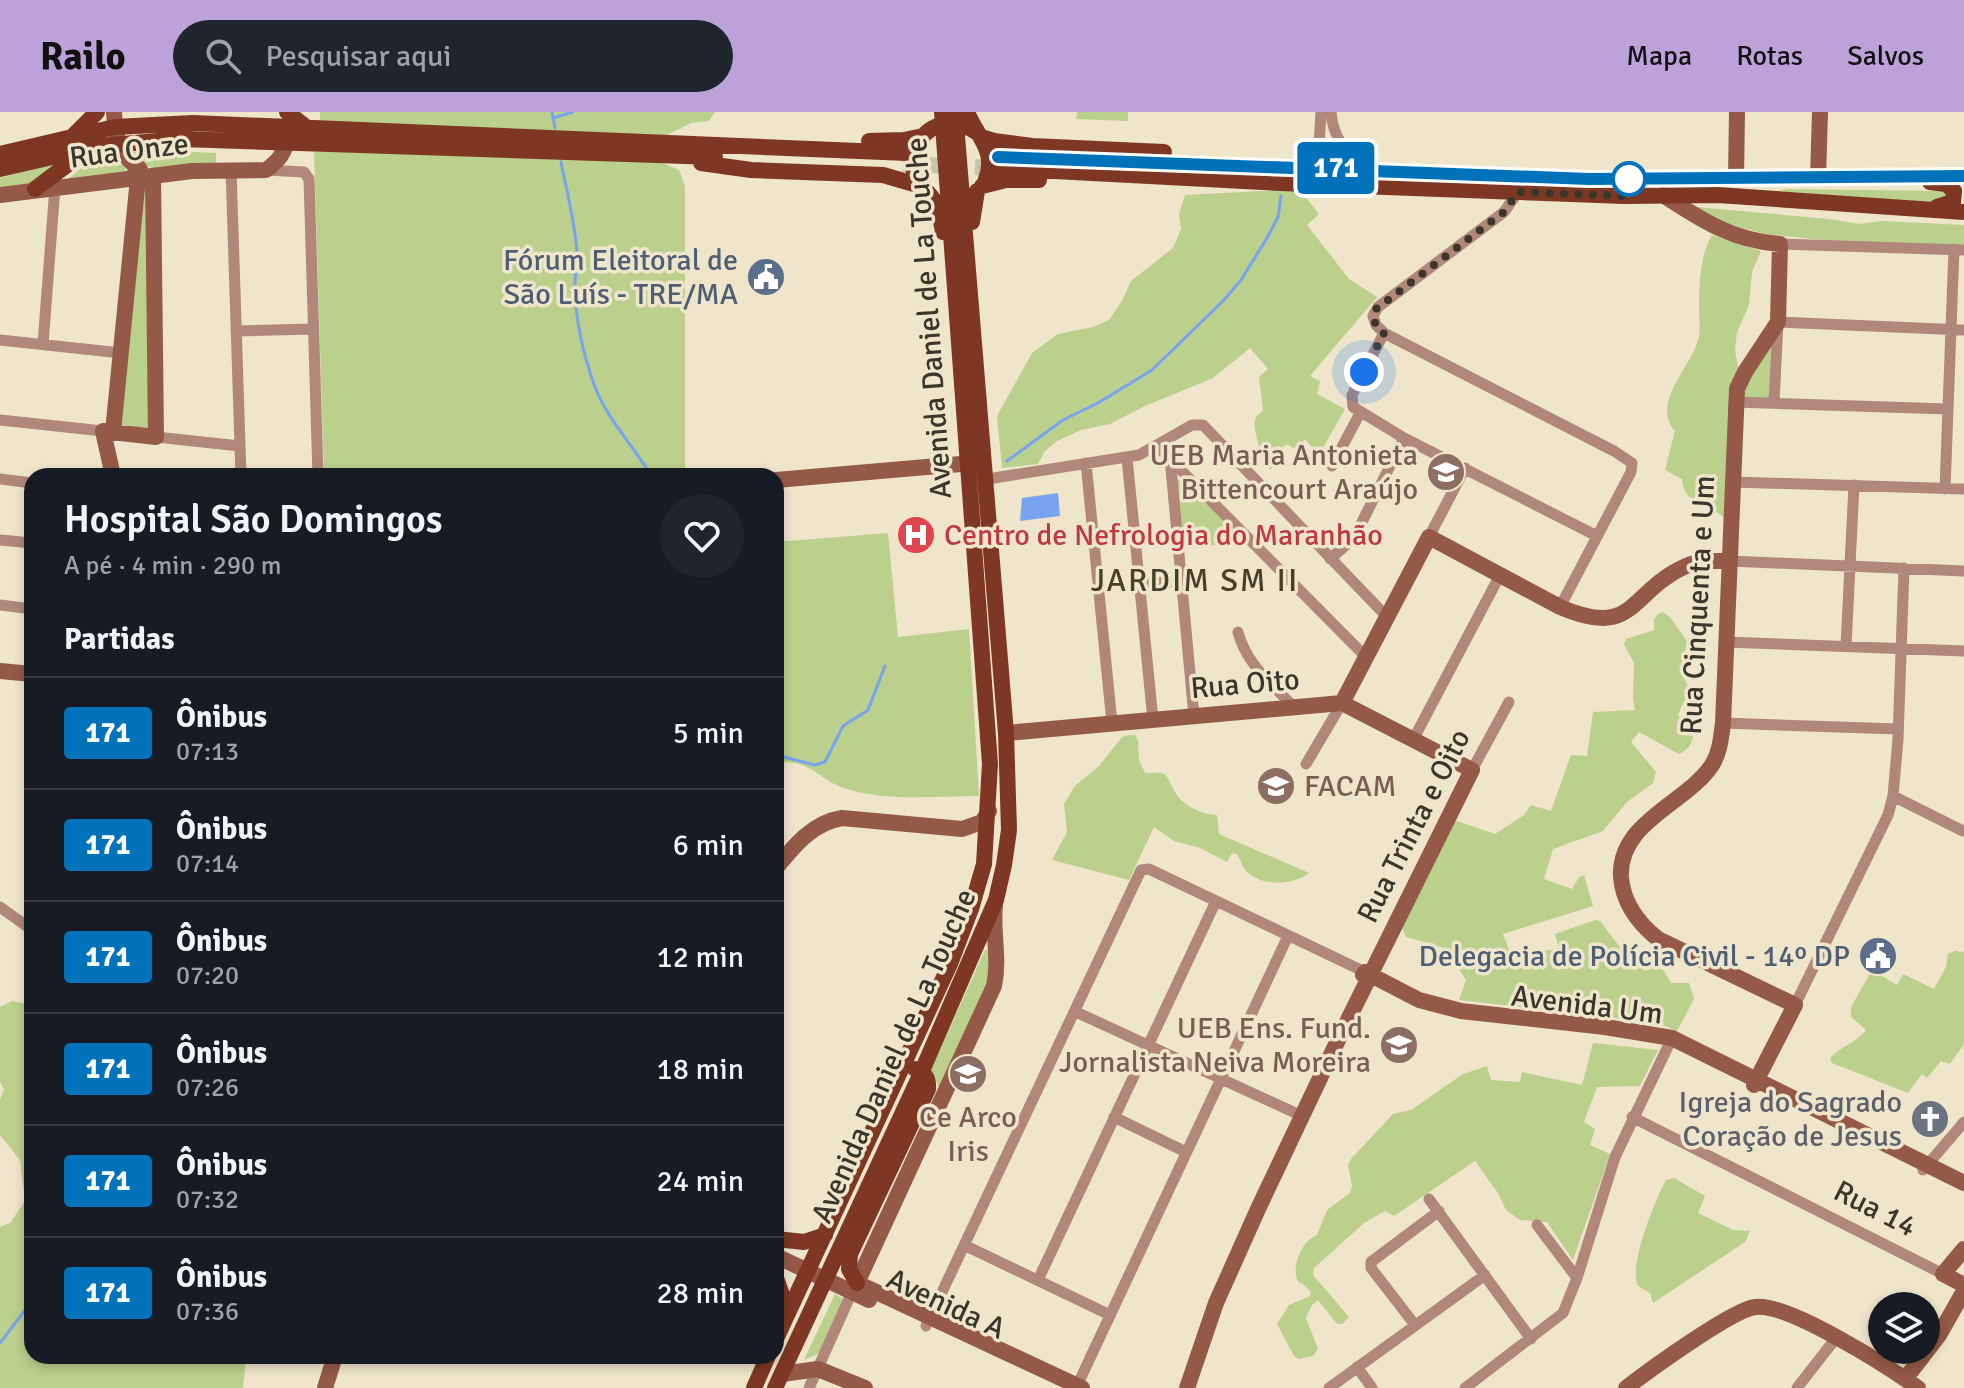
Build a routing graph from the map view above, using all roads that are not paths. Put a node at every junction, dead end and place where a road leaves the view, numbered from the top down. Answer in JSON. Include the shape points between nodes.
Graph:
{"nodes":[{"id":1,"x":97,"y":112,"type":"edge"},
{"id":2,"x":932,"y":112,"type":"edge"},
{"id":3,"x":942,"y":112,"type":"edge"},
{"id":4,"x":955,"y":112,"type":"edge"},
{"id":5,"x":967,"y":112,"type":"edge"},
{"id":6,"x":1321,"y":112,"type":"edge"},
{"id":7,"x":1331,"y":112,"type":"edge"},
{"id":8,"x":1737,"y":112,"type":"edge"},
{"id":9,"x":1820,"y":112,"type":"edge"},
{"id":10,"x":243,"y":118,"type":"edge"},
{"id":11,"x":291,"y":124,"type":"edge"},
{"id":12,"x":116,"y":128,"type":"edge"},
{"id":13,"x":925,"y":134,"type":"junction"},
{"id":14,"x":980,"y":135,"type":"junction"},
{"id":15,"x":73,"y":136,"type":"junction"},
{"id":16,"x":653,"y":148,"type":"junction"},
{"id":17,"x":88,"y":149,"type":"junction"},
{"id":18,"x":0,"y":154,"type":"edge"},
{"id":19,"x":905,"y":159,"type":"tunnel mouth"},
{"id":20,"x":1313,"y":167,"type":"junction"},
{"id":21,"x":231,"y":169,"type":"junction"},
{"id":22,"x":266,"y":170,"type":"junction"},
{"id":23,"x":1369,"y":170,"type":"junction"},
{"id":24,"x":0,"y":171,"type":"edge"},
{"id":25,"x":142,"y":173,"type":"junction"},
{"id":26,"x":1964,"y":176,"type":"edge"},
{"id":27,"x":1880,"y":177,"type":"junction"},
{"id":28,"x":1736,"y":178,"type":"junction"},
{"id":29,"x":1818,"y":178,"type":"junction"},
{"id":30,"x":1280,"y":183,"type":"junction"},
{"id":31,"x":55,"y":187,"type":"junction"},
{"id":32,"x":979,"y":188,"type":"junction"},
{"id":33,"x":35,"y":189,"type":"junction"},
{"id":34,"x":925,"y":189,"type":"junction"},
{"id":35,"x":1518,"y":192,"type":"junction"},
{"id":36,"x":0,"y":195,"type":"edge"},
{"id":37,"x":1663,"y":195,"type":"junction"},
{"id":38,"x":1892,"y":206,"type":"junction"},
{"id":39,"x":1964,"y":212,"type":"edge"},
{"id":40,"x":1780,"y":244,"type":"junction"},
{"id":41,"x":1959,"y":249,"type":"edge"},
{"id":42,"x":1778,"y":322,"type":"junction"},
{"id":43,"x":313,"y":329,"type":"junction"},
{"id":44,"x":1381,"y":330,"type":"junction"},
{"id":45,"x":1958,"y":330,"type":"edge"},
{"id":46,"x":236,"y":331,"type":"junction"},
{"id":47,"x":0,"y":340,"type":"edge"},
{"id":48,"x":43,"y":344,"type":"junction"},
{"id":49,"x":121,"y":353,"type":"junction"},
{"id":50,"x":1736,"y":402,"type":"junction"},
{"id":51,"x":1774,"y":403,"type":"junction"},
{"id":52,"x":1948,"y":409,"type":"junction"},
{"id":53,"x":1357,"y":410,"type":"junction"},
{"id":54,"x":0,"y":420,"type":"edge"},
{"id":55,"x":108,"y":432,"type":"junction"},
{"id":56,"x":156,"y":437,"type":"junction"},
{"id":57,"x":1404,"y":438,"type":"junction"},
{"id":58,"x":240,"y":446,"type":"junction"},
{"id":59,"x":1158,"y":447,"type":"junction"},
{"id":60,"x":975,"y":448,"type":"junction"},
{"id":61,"x":1127,"y":458,"type":"junction"},
{"id":62,"x":1170,"y":458,"type":"junction"},
{"id":63,"x":1086,"y":463,"type":"junction"},
{"id":64,"x":961,"y":464,"type":"junction"},
{"id":65,"x":1332,"y":466,"type":"dead end"},
{"id":66,"x":112,"y":468,"type":"edge"},
{"id":67,"x":241,"y":468,"type":"edge"},
{"id":68,"x":318,"y":468,"type":"edge"},
{"id":69,"x":1465,"y":468,"type":"junction"},
{"id":70,"x":994,"y":478,"type":"junction"},
{"id":71,"x":0,"y":479,"type":"edge"},
{"id":72,"x":784,"y":479,"type":"edge"},
{"id":73,"x":24,"y":482,"type":"edge"},
{"id":74,"x":1733,"y":482,"type":"junction"},
{"id":75,"x":1854,"y":485,"type":"junction"},
{"id":76,"x":1945,"y":489,"type":"junction"},
{"id":77,"x":1964,"y":489,"type":"edge"},
{"id":78,"x":1597,"y":536,"type":"junction"},
{"id":79,"x":1429,"y":537,"type":"junction"},
{"id":80,"x":0,"y":540,"type":"edge"},
{"id":81,"x":24,"y":542,"type":"edge"},
{"id":82,"x":975,"y":556,"type":"junction"},
{"id":83,"x":1330,"y":559,"type":"junction"},
{"id":84,"x":1729,"y":561,"type":"junction"},
{"id":85,"x":1850,"y":566,"type":"junction"},
{"id":86,"x":1904,"y":568,"type":"junction"},
{"id":87,"x":1964,"y":571,"type":"edge"},
{"id":88,"x":1500,"y":575,"type":"junction"},
{"id":89,"x":1183,"y":581,"type":"junction"},
{"id":90,"x":1141,"y":584,"type":"junction"},
{"id":91,"x":0,"y":605,"type":"edge"},
{"id":92,"x":1560,"y":607,"type":"junction"},
{"id":93,"x":24,"y":608,"type":"edge"},
{"id":94,"x":997,"y":611,"type":"junction"},
{"id":95,"x":1387,"y":617,"type":"junction"},
{"id":96,"x":1238,"y":632,"type":"dead end"},
{"id":97,"x":1725,"y":642,"type":"junction"},
{"id":98,"x":1846,"y":646,"type":"junction"},
{"id":99,"x":1900,"y":648,"type":"junction"},
{"id":100,"x":1964,"y":651,"type":"edge"},
{"id":101,"x":1366,"y":657,"type":"junction"},
{"id":102,"x":0,"y":671,"type":"edge"},
{"id":103,"x":24,"y":673,"type":"edge"},
{"id":104,"x":1509,"y":702,"type":"dead end"},
{"id":105,"x":1342,"y":703,"type":"junction"},
{"id":106,"x":1294,"y":707,"type":"junction"},
{"id":107,"x":1194,"y":716,"type":"junction"},
{"id":108,"x":1153,"y":720,"type":"junction"},
{"id":109,"x":1112,"y":723,"type":"junction"},
{"id":110,"x":1723,"y":723,"type":"junction"},
{"id":111,"x":1898,"y":729,"type":"junction"},
{"id":112,"x":1006,"y":733,"type":"junction"},
{"id":113,"x":1413,"y":740,"type":"junction"},
{"id":114,"x":1306,"y":764,"type":"dead end"},
{"id":115,"x":1472,"y":770,"type":"junction"},
{"id":116,"x":1893,"y":796,"type":"junction"},
{"id":117,"x":989,"y":811,"type":"junction"},
{"id":118,"x":1963,"y":831,"type":"edge"},
{"id":119,"x":784,"y":859,"type":"edge"},
{"id":120,"x":996,"y":900,"type":"junction"},
{"id":121,"x":1216,"y":901,"type":"junction"},
{"id":122,"x":0,"y":907,"type":"edge"},
{"id":123,"x":24,"y":924,"type":"edge"},
{"id":124,"x":1288,"y":936,"type":"junction"},
{"id":125,"x":1366,"y":976,"type":"junction"},
{"id":126,"x":1795,"y":1005,"type":"junction"},
{"id":127,"x":1076,"y":1012,"type":"junction"},
{"id":128,"x":1671,"y":1040,"type":"junction"},
{"id":129,"x":1148,"y":1045,"type":"junction"},
{"id":130,"x":922,"y":1071,"type":"junction"},
{"id":131,"x":898,"y":1072,"type":"junction"},
{"id":132,"x":1221,"y":1079,"type":"junction"},
{"id":133,"x":1755,"y":1082,"type":"junction"},
{"id":134,"x":1299,"y":1115,"type":"junction"},
{"id":135,"x":1114,"y":1117,"type":"junction"},
{"id":136,"x":1632,"y":1117,"type":"junction"},
{"id":137,"x":1964,"y":1122,"type":"edge"},
{"id":138,"x":1186,"y":1152,"type":"junction"},
{"id":139,"x":1926,"y":1168,"type":"junction"},
{"id":140,"x":1964,"y":1183,"type":"edge"},
{"id":141,"x":1964,"y":1192,"type":"edge"},
{"id":142,"x":1429,"y":1199,"type":"dead end"},
{"id":143,"x":1439,"y":1211,"type":"junction"},
{"id":144,"x":855,"y":1215,"type":"junction"},
{"id":145,"x":1537,"y":1225,"type":"dead end"},
{"id":146,"x":822,"y":1237,"type":"junction"},
{"id":147,"x":784,"y":1240,"type":"edge"},
{"id":148,"x":966,"y":1246,"type":"junction"},
{"id":149,"x":852,"y":1248,"type":"junction"},
{"id":150,"x":1964,"y":1249,"type":"edge"},
{"id":151,"x":784,"y":1260,"type":"edge"},
{"id":152,"x":1964,"y":1263,"type":"edge"},
{"id":153,"x":806,"y":1271,"type":"junction"},
{"id":154,"x":1485,"y":1275,"type":"junction"},
{"id":155,"x":1577,"y":1278,"type":"junction"},
{"id":156,"x":825,"y":1280,"type":"junction"},
{"id":157,"x":1038,"y":1280,"type":"junction"},
{"id":158,"x":1955,"y":1282,"type":"edge"},
{"id":159,"x":854,"y":1288,"type":"junction"},
{"id":160,"x":784,"y":1301,"type":"edge"},
{"id":161,"x":788,"y":1312,"type":"junction"},
{"id":162,"x":1110,"y":1315,"type":"junction"},
{"id":163,"x":784,"y":1321,"type":"edge"},
{"id":164,"x":929,"y":1322,"type":"junction"},
{"id":165,"x":1415,"y":1325,"type":"junction"},
{"id":166,"x":1836,"y":1338,"type":"junction"},
{"id":167,"x":1531,"y":1339,"type":"junction"},
{"id":168,"x":332,"y":1364,"type":"edge"},
{"id":169,"x":764,"y":1364,"type":"edge"},
{"id":170,"x":1357,"y":1367,"type":"junction"},
{"id":171,"x":818,"y":1369,"type":"junction"},
{"id":172,"x":778,"y":1381,"type":"edge"},
{"id":173,"x":1914,"y":1385,"type":"edge"},
{"id":174,"x":1068,"y":1386,"type":"edge"},
{"id":175,"x":858,"y":1387,"type":"edge"},
{"id":176,"x":325,"y":1388,"type":"edge"},
{"id":177,"x":754,"y":1388,"type":"edge"},
{"id":178,"x":809,"y":1388,"type":"edge"},
{"id":179,"x":1180,"y":1388,"type":"edge"},
{"id":180,"x":1187,"y":1388,"type":"edge"},
{"id":181,"x":1329,"y":1388,"type":"edge"},
{"id":182,"x":1372,"y":1388,"type":"edge"},
{"id":183,"x":1465,"y":1388,"type":"edge"},
{"id":184,"x":1626,"y":1388,"type":"edge"},
{"id":185,"x":1797,"y":1388,"type":"edge"}],
"edges":[{"from":1,"to":15,"type":"main road"},
{"from":2,"to":13,"type":"main road"},
{"from":3,"to":60,"type":"main road","name":"Avenida Daniel de La Touche"},
{"from":4,"to":60,"type":"main road","name":"Avenida Daniel de La Touche"},
{"from":5,"to":14,"type":"main road"},
{"from":6,"to":20,"type":"street"},
{"from":7,"to":23,"type":"street","via":[[1342,146]]},
{"from":8,"to":28,"type":"street"},
{"from":9,"to":29,"type":"street"},
{"from":10,"to":11,"type":"main road"},
{"from":10,"to":12,"type":"main road"},
{"from":11,"to":12,"type":"main road","via":[[181,139]]},
{"from":11,"to":16,"type":"main road"},
{"from":11,"to":16,"type":"main road"},
{"from":11,"to":22,"type":"street","via":[[279,159]]},
{"from":12,"to":15,"type":"main road"},
{"from":12,"to":17,"type":"main road"},
{"from":12,"to":25,"type":"street","via":[[125,157]]},
{"from":13,"to":14,"type":"main road","via":[[937,126],[959,124]]},
{"from":13,"to":16,"type":"main road","via":[[883,142],[734,137]]},
{"from":13,"to":34,"type":"main road","via":[[913,160],[916,178]]},
{"from":14,"to":20,"type":"main road","via":[[1014,145],[1185,153]]},
{"from":14,"to":32,"type":"main road","via":[[990,161]]},
{"from":15,"to":18,"type":"main road"},
{"from":16,"to":19,"type":"main road"},
{"from":16,"to":34,"type":"main road","via":[[751,170],[883,175]]},
{"from":17,"to":24,"type":"main road"},
{"from":17,"to":33,"type":"main road"},
{"from":20,"to":23,"type":"main road"},
{"from":20,"to":30,"type":"main road","via":[[998,162]]},
{"from":21,"to":22,"type":"street","name":"Rua Onze"},
{"from":21,"to":25,"type":"street","name":"Rua Onze"},
{"from":21,"to":46,"type":"street"},
{"from":22,"to":43,"type":"street","name":"Rua Onze","via":[[304,172],[309,179]]},
{"from":23,"to":28,"type":"main road","via":[[1589,179]]},
{"from":25,"to":31,"type":"street","name":"Rua Onze"},
{"from":25,"to":49,"type":"street"},
{"from":25,"to":56,"type":"street"},
{"from":26,"to":27,"type":"main road"},
{"from":27,"to":29,"type":"main road"},
{"from":27,"to":38,"type":"main road","via":[[1943,183],[1955,194],[1944,206]]},
{"from":28,"to":29,"type":"main road"},
{"from":30,"to":32,"type":"main road","via":[[1189,186],[1024,180]]},
{"from":30,"to":35,"type":"main road"},
{"from":31,"to":33,"type":"street","name":"Rua Onze"},
{"from":31,"to":48,"type":"street"},
{"from":32,"to":34,"type":"main road","via":[[958,200],[938,198]]},
{"from":32,"to":70,"type":"main road","via":[[972,224]]},
{"from":33,"to":36,"type":"street","name":"Rua Onze"},
{"from":34,"to":64,"type":"main road","via":[[943,231]]},
{"from":35,"to":37,"type":"main road"},
{"from":35,"to":44,"type":"street","via":[[1504,212],[1378,307],[1373,316]]},
{"from":37,"to":38,"type":"main road"},
{"from":37,"to":40,"type":"street","via":[[1714,228]]},
{"from":38,"to":39,"type":"main road"},
{"from":40,"to":41,"type":"street"},
{"from":40,"to":42,"type":"street"},
{"from":41,"to":45,"type":"street"},
{"from":42,"to":45,"type":"street"},
{"from":42,"to":50,"type":"street","name":"Rua Cinquenta e Um","via":[[1745,372]]},
{"from":42,"to":51,"type":"street"},
{"from":43,"to":46,"type":"street"},
{"from":43,"to":68,"type":"street"},
{"from":44,"to":53,"type":"street","via":[[1352,395]]},
{"from":44,"to":78,"type":"street","via":[[1632,463]]},
{"from":45,"to":52,"type":"street"},
{"from":46,"to":58,"type":"street"},
{"from":47,"to":48,"type":"street"},
{"from":48,"to":49,"type":"street"},
{"from":49,"to":55,"type":"street"},
{"from":50,"to":51,"type":"street"},
{"from":50,"to":74,"type":"street","name":"Rua Cinquenta e Um"},
{"from":51,"to":52,"type":"street"},
{"from":52,"to":76,"type":"street"},
{"from":53,"to":57,"type":"street"},
{"from":53,"to":65,"type":"street"},
{"from":54,"to":55,"type":"street"},
{"from":55,"to":56,"type":"street"},
{"from":55,"to":66,"type":"street"},
{"from":56,"to":58,"type":"street"},
{"from":57,"to":69,"type":"street"},
{"from":57,"to":83,"type":"street","via":[[1354,538]]},
{"from":58,"to":67,"type":"street"},
{"from":59,"to":61,"type":"street"},
{"from":59,"to":62,"type":"street"},
{"from":59,"to":83,"type":"street","via":[[1199,424]]},
{"from":60,"to":82,"type":"main road","name":"Avenida Daniel de La Touche"},
{"from":60,"to":94,"type":"main road","name":"Avenida Daniel de La Touche"},
{"from":61,"to":63,"type":"street"},
{"from":61,"to":90,"type":"street"},
{"from":62,"to":89,"type":"street"},
{"from":62,"to":101,"type":"street"},
{"from":63,"to":70,"type":"street"},
{"from":63,"to":109,"type":"street"},
{"from":64,"to":72,"type":"street"},
{"from":64,"to":82,"type":"main road"},
{"from":69,"to":78,"type":"street"},
{"from":69,"to":79,"type":"street"},
{"from":70,"to":94,"type":"main road"},
{"from":71,"to":73,"type":"street"},
{"from":74,"to":75,"type":"street"},
{"from":74,"to":84,"type":"street","name":"Rua Cinquenta e Um"},
{"from":75,"to":76,"type":"street"},
{"from":75,"to":85,"type":"street"},
{"from":76,"to":77,"type":"street"},
{"from":78,"to":92,"type":"street"},
{"from":79,"to":88,"type":"street"},
{"from":79,"to":95,"type":"street"},
{"from":80,"to":81,"type":"street"},
{"from":82,"to":117,"type":"main road","name":"Avenida Daniel de La Touche"},
{"from":83,"to":95,"type":"street"},
{"from":84,"to":85,"type":"street"},
{"from":84,"to":92,"type":"street","via":[[1682,568],[1609,619],[1590,619]]},
{"from":84,"to":97,"type":"street","name":"Rua Cinquenta e Um"},
{"from":85,"to":86,"type":"street"},
{"from":85,"to":98,"type":"street"},
{"from":86,"to":87,"type":"street"},
{"from":86,"to":99,"type":"street"},
{"from":88,"to":92,"type":"street"},
{"from":88,"to":113,"type":"street"},
{"from":89,"to":90,"type":"street"},
{"from":89,"to":107,"type":"street"},
{"from":90,"to":108,"type":"street"},
{"from":91,"to":93,"type":"street"},
{"from":94,"to":112,"type":"main road","name":"Avenida Daniel de La Touche"},
{"from":95,"to":101,"type":"street"},
{"from":96,"to":106,"type":"street","via":[[1249,660]]},
{"from":97,"to":98,"type":"street"},
{"from":97,"to":110,"type":"street","name":"Rua Cinquenta e Um"},
{"from":98,"to":99,"type":"street"},
{"from":99,"to":100,"type":"street"},
{"from":99,"to":111,"type":"street"},
{"from":101,"to":105,"type":"street"},
{"from":102,"to":103,"type":"street"},
{"from":104,"to":115,"type":"street","name":"Rua Trinta e Oito"},
{"from":105,"to":106,"type":"street","name":"Rua Oito"},
{"from":105,"to":113,"type":"street","name":"Rua Oito"},
{"from":105,"to":114,"type":"street"},
{"from":106,"to":107,"type":"street","name":"Rua Oito"},
{"from":107,"to":108,"type":"street","name":"Rua Oito"},
{"from":108,"to":109,"type":"street","name":"Rua Oito"},
{"from":109,"to":112,"type":"street","name":"Rua Oito"},
{"from":110,"to":111,"type":"street"},
{"from":110,"to":126,"type":"street","name":"Rua Cinquenta e Um","via":[[1718,753],[1704,774],[1630,840],[1621,869],[1625,897],[1658,939]]},
{"from":111,"to":116,"type":"street"},
{"from":112,"to":120,"type":"main road","name":"Avenida Daniel de La Touche","via":[[1009,830]]},
{"from":113,"to":115,"type":"street","name":"Rua Oito"},
{"from":115,"to":125,"type":"street","name":"Rua Trinta e Oito"},
{"from":116,"to":118,"type":"street"},
{"from":116,"to":126,"type":"street"},
{"from":117,"to":119,"type":"street","via":[[979,824],[962,829],[832,820],[807,834]]},
{"from":117,"to":131,"type":"main road","name":"Avenida Daniel de La Touche","via":[[975,899]]},
{"from":120,"to":130,"type":"main road","name":"Avenida Daniel de La Touche"},
{"from":120,"to":159,"type":"street","via":[[994,986]]},
{"from":121,"to":124,"type":"street"},
{"from":121,"to":127,"type":"street","via":[[1149,869],[1140,871]]},
{"from":121,"to":129,"type":"street"},
{"from":122,"to":123,"type":"street"},
{"from":124,"to":125,"type":"street"},
{"from":124,"to":132,"type":"street"},
{"from":125,"to":128,"type":"street","name":"Avenida Um","via":[[1419,1000],[1461,1011]]},
{"from":125,"to":134,"type":"street"},
{"from":126,"to":133,"type":"street"},
{"from":127,"to":129,"type":"street"},
{"from":127,"to":148,"type":"street"},
{"from":128,"to":133,"type":"street","name":"Avenida Um"},
{"from":128,"to":136,"type":"street"},
{"from":129,"to":132,"type":"street"},
{"from":129,"to":135,"type":"street"},
{"from":130,"to":131,"type":"main road"},
{"from":130,"to":144,"type":"main road","name":"Avenida Daniel de La Touche"},
{"from":130,"to":149,"type":"main road","via":[[928,1089]]},
{"from":131,"to":146,"type":"main road","name":"Avenida Daniel de La Touche"},
{"from":132,"to":134,"type":"street"},
{"from":132,"to":138,"type":"street"},
{"from":133,"to":139,"type":"street","name":"Avenida Um"},
{"from":134,"to":179,"type":"street","via":[[1211,1302]]},
{"from":134,"to":180,"type":"street","via":[[1216,1303]]},
{"from":135,"to":138,"type":"street"},
{"from":135,"to":157,"type":"street"},
{"from":136,"to":155,"type":"street"},
{"from":136,"to":158,"type":"street","name":"Rua 14"},
{"from":137,"to":139,"type":"street"},
{"from":138,"to":162,"type":"street"},
{"from":139,"to":140,"type":"street","name":"Avenida Um"},
{"from":139,"to":141,"type":"street","name":"Avenida Um"},
{"from":142,"to":143,"type":"street"},
{"from":143,"to":154,"type":"street"},
{"from":143,"to":165,"type":"street","via":[[1371,1262]]},
{"from":144,"to":146,"type":"main road"},
{"from":144,"to":156,"type":"main road","name":"Avenida Daniel de La Touche"},
{"from":145,"to":155,"type":"street"},
{"from":146,"to":147,"type":"main road"},
{"from":146,"to":153,"type":"main road","name":"Avenida Daniel de La Touche"},
{"from":148,"to":157,"type":"street"},
{"from":148,"to":164,"type":"street"},
{"from":149,"to":156,"type":"main road"},
{"from":149,"to":159,"type":"main road"},
{"from":150,"to":158,"type":"street"},
{"from":151,"to":153,"type":"street","name":"Avenida A"},
{"from":152,"to":158,"type":"street"},
{"from":153,"to":156,"type":"street","name":"Avenida A"},
{"from":153,"to":161,"type":"main road","name":"Avenida Daniel de La Touche"},
{"from":154,"to":165,"type":"street"},
{"from":154,"to":167,"type":"street"},
{"from":155,"to":167,"type":"street","via":[[1563,1313]]},
{"from":156,"to":159,"type":"street","name":"Avenida A"},
{"from":156,"to":172,"type":"main road","name":"Avenida Daniel de La Touche"},
{"from":157,"to":162,"type":"street"},
{"from":158,"to":173,"type":"street","via":[[1939,1335]]},
{"from":159,"to":164,"type":"street","name":"Avenida A"},
{"from":159,"to":171,"type":"street"},
{"from":160,"to":161,"type":"main road"},
{"from":161,"to":163,"type":"main road","name":"Avenida Daniel de La Touche"},
{"from":162,"to":174,"type":"street"},
{"from":164,"to":174,"type":"street","name":"Avenida A"},
{"from":165,"to":170,"type":"street"},
{"from":166,"to":173,"type":"street"},
{"from":166,"to":184,"type":"street","via":[[1781,1311],[1753,1307]]},
{"from":166,"to":185,"type":"street"},
{"from":167,"to":183,"type":"street"},
{"from":168,"to":176,"type":"street"},
{"from":169,"to":177,"type":"main road"},
{"from":170,"to":181,"type":"street"},
{"from":170,"to":182,"type":"street"},
{"from":171,"to":172,"type":"street"},
{"from":171,"to":175,"type":"street"},
{"from":171,"to":178,"type":"street"}]}
